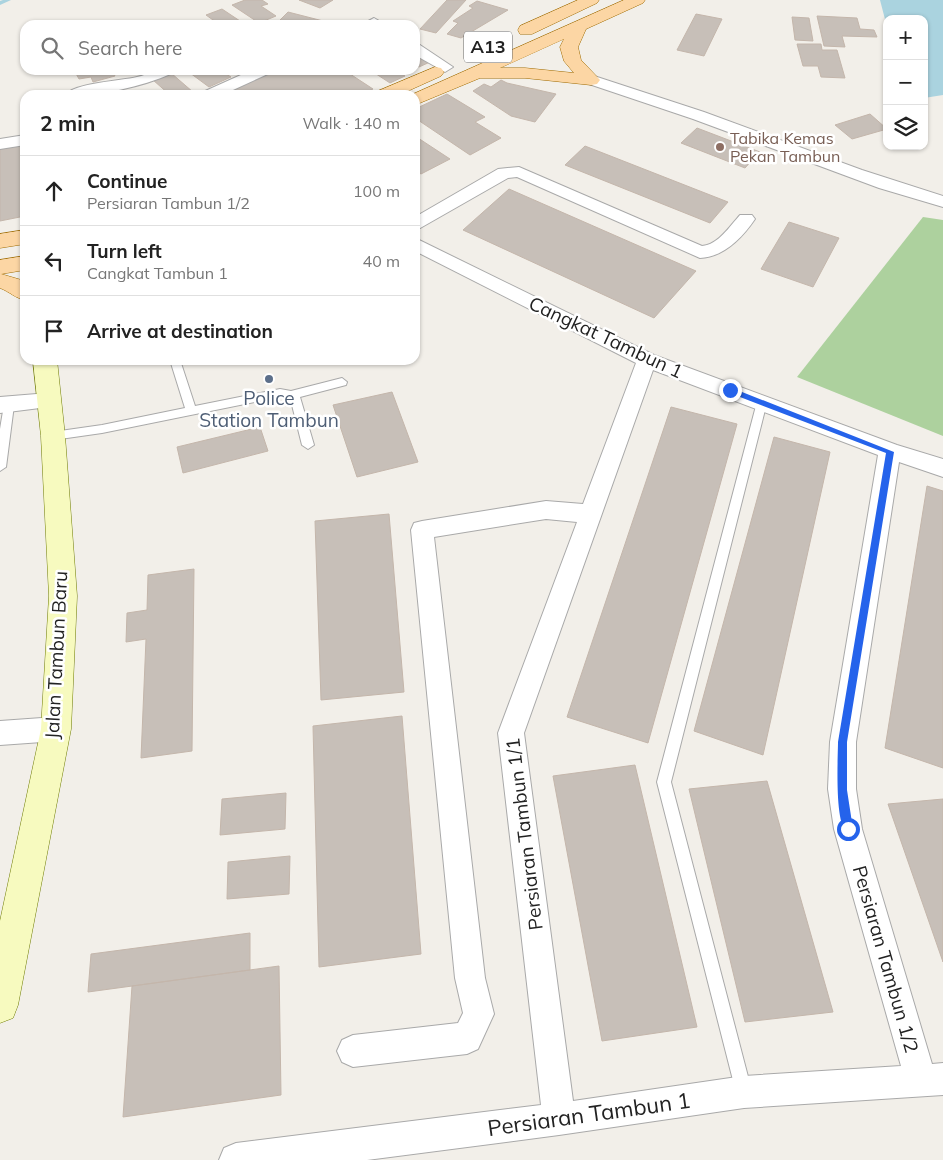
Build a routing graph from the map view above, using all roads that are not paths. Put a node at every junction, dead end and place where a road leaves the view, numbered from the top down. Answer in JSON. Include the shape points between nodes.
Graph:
{"nodes":[{"id":1,"x":591,"y":0,"type":"edge"},
{"id":2,"x":637,"y":0,"type":"edge"},
{"id":3,"x":578,"y":27,"type":"junction"},
{"id":4,"x":512,"y":36,"type":"dead end"},
{"id":5,"x":420,"y":50,"type":"edge"},
{"id":6,"x":453,"y":64,"type":"joint"},
{"id":7,"x":157,"y":75,"type":"edge"},
{"id":8,"x":254,"y":75,"type":"edge"},
{"id":9,"x":469,"y":76,"type":"junction"},
{"id":10,"x":591,"y":80,"type":"junction"},
{"id":11,"x":88,"y":90,"type":"edge"},
{"id":12,"x":220,"y":90,"type":"edge"},
{"id":13,"x":395,"y":90,"type":"edge"},
{"id":14,"x":420,"y":98,"type":"edge"},
{"id":15,"x":20,"y":141,"type":"edge"},
{"id":16,"x":0,"y":144,"type":"edge"},
{"id":17,"x":943,"y":202,"type":"edge"},
{"id":18,"x":746,"y":219,"type":"dead end"},
{"id":19,"x":420,"y":222,"type":"edge"},
{"id":20,"x":20,"y":238,"type":"edge"},
{"id":21,"x":0,"y":241,"type":"edge"},
{"id":22,"x":420,"y":246,"type":"edge"},
{"id":23,"x":20,"y":264,"type":"edge"},
{"id":24,"x":0,"y":267,"type":"edge"},
{"id":25,"x":0,"y":281,"type":"edge"},
{"id":26,"x":20,"y":287,"type":"edge"},
{"id":27,"x":647,"y":360,"type":"junction"},
{"id":28,"x":45,"y":365,"type":"edge"},
{"id":29,"x":177,"y":365,"type":"edge"},
{"id":30,"x":342,"y":382,"type":"dead end"},
{"id":31,"x":291,"y":395,"type":"junction"},
{"id":32,"x":49,"y":402,"type":"junction"},
{"id":33,"x":762,"y":402,"type":"junction"},
{"id":34,"x":4,"y":405,"type":"edge"},
{"id":35,"x":191,"y":410,"type":"junction"},
{"id":36,"x":53,"y":436,"type":"junction"},
{"id":37,"x":308,"y":445,"type":"dead end"},
{"id":38,"x":890,"y":452,"type":"junction"},
{"id":39,"x":0,"y":467,"type":"edge"},
{"id":40,"x":943,"y":468,"type":"edge"},
{"id":41,"x":590,"y":514,"type":"junction"},
{"id":42,"x":56,"y":729,"type":"junction"},
{"id":43,"x":0,"y":733,"type":"edge"},
{"id":44,"x":0,"y":1004,"type":"edge"},
{"id":45,"x":353,"y":1051,"type":"dead end"},
{"id":46,"x":932,"y":1080,"type":"edge"},
{"id":47,"x":744,"y":1092,"type":"junction"},
{"id":48,"x":559,"y":1119,"type":"junction"},
{"id":49,"x":236,"y":1160,"type":"edge"}],
"edges":[{"from":1,"to":4,"type":"main road","number":"A13"},
{"from":2,"to":3,"type":"main road","number":"A13"},
{"from":3,"to":9,"type":"main road","number":"A13"},
{"from":3,"to":10,"type":"main road","via":[[569,47],[573,61]]},
{"from":5,"to":6,"type":"street"},
{"from":6,"to":13,"type":"main road","number":"A13"},
{"from":7,"to":11,"type":"street","via":[[143,81]]},
{"from":8,"to":12,"type":"street"},
{"from":9,"to":10,"type":"main road","via":[[525,72]]},
{"from":9,"to":14,"type":"main road","number":"A13"},
{"from":10,"to":17,"type":"street","via":[[710,119],[890,187]]},
{"from":15,"to":16,"type":"street"},
{"from":18,"to":19,"type":"street","via":[[717,249],[709,253],[700,252],[519,172],[504,173]]},
{"from":20,"to":21,"type":"main road"},
{"from":22,"to":27,"type":"street","name":"Cangkat Tambun 1"},
{"from":23,"to":24,"type":"main road"},
{"from":25,"to":26,"type":"main road"},
{"from":27,"to":33,"type":"street","name":"Cangkat Tambun 1"},
{"from":27,"to":41,"type":"street","name":"Persiaran Tambun 1/1"},
{"from":28,"to":32,"type":"main road","name":"Jalan Tambun Baru"},
{"from":29,"to":35,"type":"lane"},
{"from":30,"to":31,"type":"lane"},
{"from":31,"to":35,"type":"lane","via":[[280,393]]},
{"from":31,"to":37,"type":"lane","via":[[296,399]]},
{"from":32,"to":34,"type":"street"},
{"from":32,"to":36,"type":"main road","name":"Jalan Tambun Baru"},
{"from":33,"to":38,"type":"street","name":"Cangkat Tambun 1"},
{"from":33,"to":47,"type":"lane","via":[[664,782]]},
{"from":34,"to":39,"type":"lane"},
{"from":35,"to":36,"type":"lane"},
{"from":36,"to":42,"type":"main road","name":"Jalan Tambun Baru","via":[[63,596]]},
{"from":38,"to":40,"type":"street","name":"Cangkat Tambun 1"},
{"from":38,"to":46,"type":"street","name":"Persiaran Tambun 1/2","via":[[843,742],[842,790],[848,829]]},
{"from":41,"to":45,"type":"street","via":[[546,510],[422,530],[470,978],[479,1014],[467,1038]]},
{"from":41,"to":48,"type":"street","name":"Persiaran Tambun 1/1","via":[[510,733]]},
{"from":42,"to":43,"type":"street"},
{"from":42,"to":44,"type":"main road","name":"Jalan Tambun Baru"},
{"from":46,"to":47,"type":"street","name":"Persiaran Tambun 1"},
{"from":47,"to":48,"type":"street","name":"Persiaran Tambun 1"},
{"from":48,"to":49,"type":"street","name":"Persiaran Tambun 1"}]}
